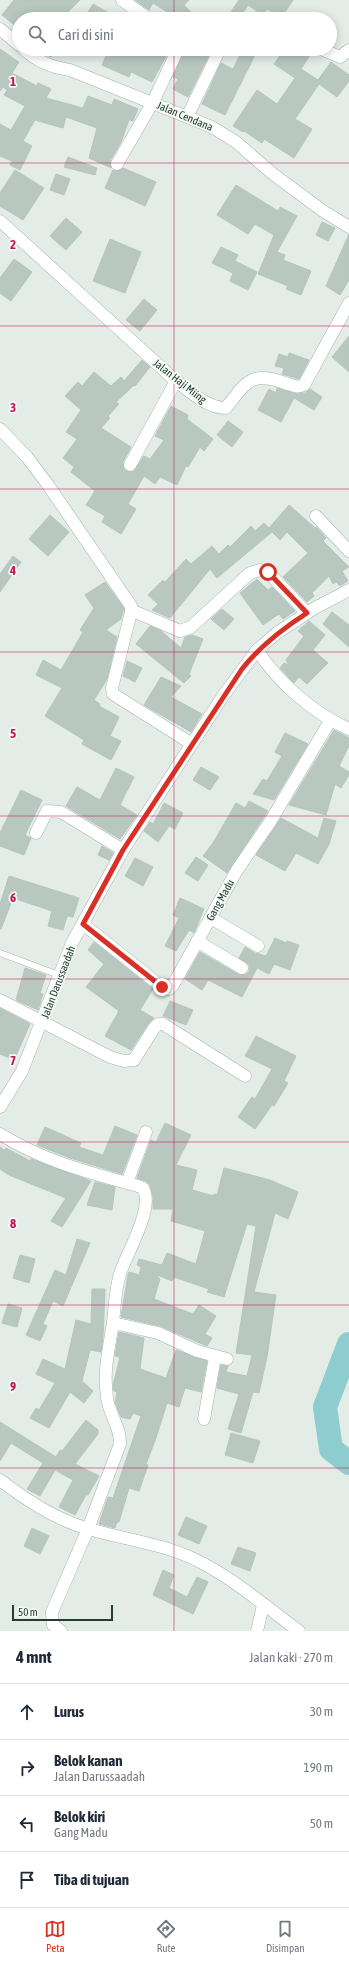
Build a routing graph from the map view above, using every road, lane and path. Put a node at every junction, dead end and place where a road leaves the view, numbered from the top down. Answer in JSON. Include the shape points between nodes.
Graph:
{"nodes":[{"id":1,"x":122,"y":0,"type":"edge"},
{"id":2,"x":139,"y":12,"type":"edge"},
{"id":3,"x":0,"y":29,"type":"edge"},
{"id":4,"x":12,"y":39,"type":"edge"},
{"id":5,"x":349,"y":50,"type":"edge"},
{"id":6,"x":32,"y":56,"type":"edge"},
{"id":7,"x":175,"y":56,"type":"edge"},
{"id":8,"x":217,"y":56,"type":"edge"},
{"id":9,"x":337,"y":56,"type":"edge"},
{"id":10,"x":153,"y":102,"type":"junction"},
{"id":11,"x":188,"y":115,"type":"junction"},
{"id":12,"x":118,"y":164,"type":"dead end"},
{"id":13,"x":0,"y":221,"type":"edge"},
{"id":14,"x":349,"y":227,"type":"edge"},
{"id":15,"x":349,"y":303,"type":"edge"},
{"id":16,"x":345,"y":320,"type":"edge"},
{"id":17,"x":176,"y":380,"type":"junction"},
{"id":18,"x":0,"y":429,"type":"edge"},
{"id":19,"x":130,"y":465,"type":"dead end"},
{"id":20,"x":316,"y":516,"type":"dead end"},
{"id":21,"x":349,"y":552,"type":"edge"},
{"id":22,"x":349,"y":590,"type":"edge"},
{"id":23,"x":131,"y":610,"type":"junction"},
{"id":24,"x":307,"y":613,"type":"junction"},
{"id":25,"x":257,"y":650,"type":"junction"},
{"id":26,"x":330,"y":721,"type":"junction"},
{"id":27,"x":349,"y":729,"type":"edge"},
{"id":28,"x":192,"y":744,"type":"junction"},
{"id":29,"x":36,"y":833,"type":"dead end"},
{"id":30,"x":123,"y":850,"type":"junction"},
{"id":31,"x":211,"y":918,"type":"junction"},
{"id":32,"x":83,"y":924,"type":"junction"},
{"id":33,"x":197,"y":941,"type":"junction"},
{"id":34,"x":258,"y":946,"type":"dead end"},
{"id":35,"x":0,"y":953,"type":"edge"},
{"id":36,"x":242,"y":968,"type":"dead end"},
{"id":37,"x":59,"y":975,"type":"junction"},
{"id":38,"x":0,"y":1000,"type":"edge"},
{"id":39,"x":42,"y":1022,"type":"junction"},
{"id":40,"x":245,"y":1076,"type":"dead end"},
{"id":41,"x":0,"y":1107,"type":"edge"},
{"id":42,"x":146,"y":1132,"type":"dead end"},
{"id":43,"x":0,"y":1134,"type":"edge"},
{"id":44,"x":127,"y":1183,"type":"junction"},
{"id":45,"x":113,"y":1323,"type":"junction"},
{"id":46,"x":215,"y":1357,"type":"junction"},
{"id":47,"x":227,"y":1360,"type":"dead end"},
{"id":48,"x":204,"y":1419,"type":"dead end"},
{"id":49,"x":0,"y":1480,"type":"edge"},
{"id":50,"x":88,"y":1529,"type":"junction"},
{"id":51,"x":263,"y":1605,"type":"junction"},
{"id":52,"x":61,"y":1631,"type":"edge"},
{"id":53,"x":257,"y":1631,"type":"edge"},
{"id":54,"x":299,"y":1631,"type":"edge"}],
"edges":[{"from":1,"to":2,"type":"street"},
{"from":3,"to":4,"type":"street"},
{"from":5,"to":9,"type":"street","via":[[340,57]]},
{"from":6,"to":10,"type":"street","name":"Jalan Cendana","via":[[51,67],[70,70]]},
{"from":7,"to":10,"type":"street"},
{"from":8,"to":11,"type":"street"},
{"from":10,"to":11,"type":"street","name":"Jalan Cendana"},
{"from":10,"to":12,"type":"street"},
{"from":11,"to":14,"type":"street","name":"Jalan Cendana","via":[[236,142],[273,174]]},
{"from":13,"to":17,"type":"street","name":"Jalan Haji Miing"},
{"from":15,"to":16,"type":"street","name":"Jalan Haji Miing"},
{"from":16,"to":17,"type":"street","name":"Jalan Haji Miing","via":[[304,385],[300,387],[269,377],[259,378],[243,385],[226,408],[218,408],[200,399]]},
{"from":17,"to":19,"type":"street"},
{"from":18,"to":23,"type":"street","via":[[48,484],[128,601]]},
{"from":20,"to":21,"type":"street"},
{"from":22,"to":24,"type":"street","name":"Jalan Darussaadah"},
{"from":23,"to":24,"type":"street","via":[[180,631],[191,627],[250,573],[260,570],[268,572]]},
{"from":23,"to":28,"type":"street","via":[[112,688],[113,694]]},
{"from":24,"to":25,"type":"street","name":"Jalan Darussaadah"},
{"from":25,"to":26,"type":"street","via":[[281,680]]},
{"from":25,"to":28,"type":"street","name":"Jalan Darussaadah"},
{"from":26,"to":27,"type":"street"},
{"from":26,"to":31,"type":"street","name":"Gang Madu"},
{"from":28,"to":30,"type":"street","name":"Jalan Darussaadah"},
{"from":29,"to":30,"type":"street","via":[[44,815],[47,811],[53,810],[61,812]]},
{"from":30,"to":32,"type":"street","name":"Jalan Darussaadah"},
{"from":31,"to":33,"type":"street","name":"Gang Madu"},
{"from":31,"to":34,"type":"street"},
{"from":32,"to":33,"type":"street","name":"Gang Madu","via":[[162,987],[169,988],[173,985]]},
{"from":32,"to":37,"type":"street","name":"Jalan Darussaadah"},
{"from":33,"to":36,"type":"street"},
{"from":35,"to":37,"type":"lane"},
{"from":37,"to":39,"type":"street","name":"Jalan Darussaadah"},
{"from":38,"to":39,"type":"street"},
{"from":39,"to":40,"type":"street","via":[[110,1057],[124,1061],[134,1060],[154,1028],[158,1024],[163,1024]]},
{"from":39,"to":41,"type":"street","name":"Jalan Darussaadah","via":[[22,1071]]},
{"from":42,"to":44,"type":"street"},
{"from":43,"to":44,"type":"street","via":[[24,1148],[74,1169]]},
{"from":44,"to":45,"type":"street","via":[[144,1188],[145,1208],[135,1240],[120,1273]]},
{"from":45,"to":46,"type":"street","via":[[158,1332]]},
{"from":45,"to":50,"type":"street","via":[[104,1377],[109,1411],[121,1437]]},
{"from":46,"to":47,"type":"street"},
{"from":46,"to":48,"type":"street"},
{"from":49,"to":50,"type":"street","via":[[42,1509]]},
{"from":50,"to":51,"type":"street","via":[[168,1549],[193,1558]]},
{"from":50,"to":52,"type":"street","via":[[52,1612],[53,1625]]},
{"from":51,"to":53,"type":"street"},
{"from":51,"to":54,"type":"street"}]}
